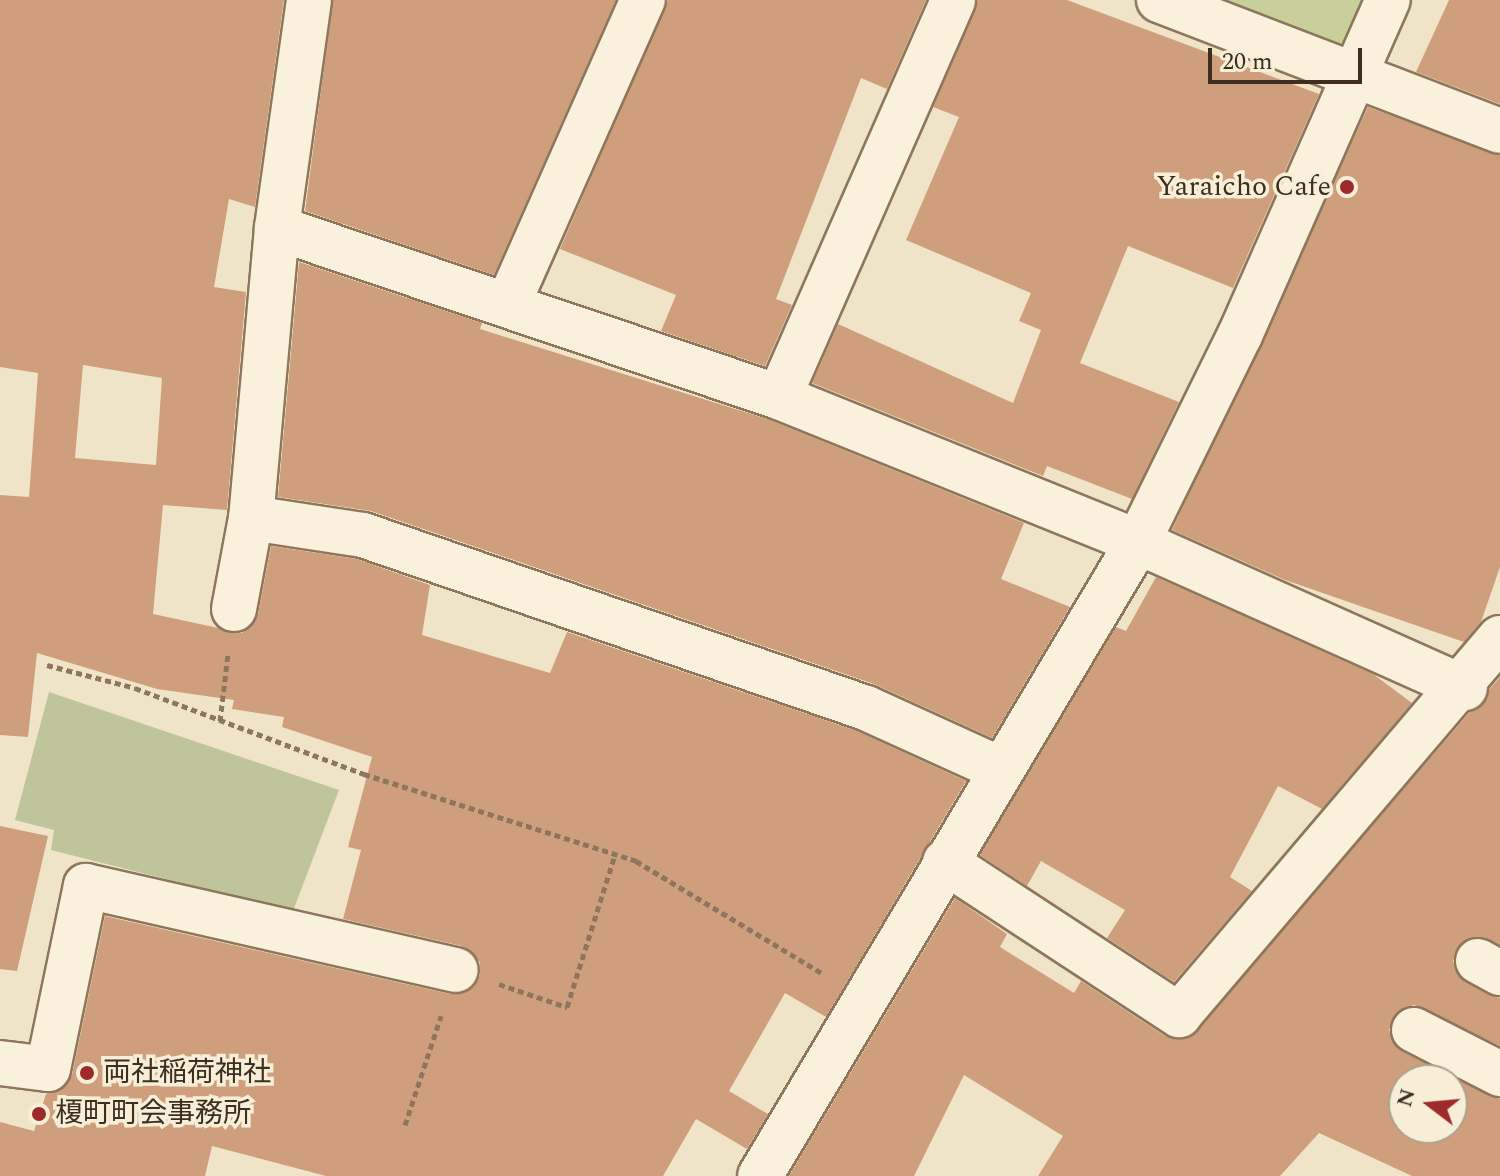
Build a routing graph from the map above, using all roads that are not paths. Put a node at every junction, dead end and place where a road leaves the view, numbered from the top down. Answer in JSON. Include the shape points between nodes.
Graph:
{"nodes":[{"id":1,"x":309,"y":0,"type":"edge"},
{"id":2,"x":643,"y":0,"type":"edge"},
{"id":3,"x":953,"y":0,"type":"edge"},
{"id":4,"x":1159,"y":0,"type":"edge"},
{"id":5,"x":1388,"y":0,"type":"edge"},
{"id":6,"x":1353,"y":75,"type":"junction"},
{"id":7,"x":1500,"y":131,"type":"edge"},
{"id":8,"x":277,"y":228,"type":"junction"},
{"id":9,"x":508,"y":304,"type":"junction"},
{"id":10,"x":779,"y":397,"type":"junction"},
{"id":11,"x":251,"y":518,"type":"junction"},
{"id":12,"x":1138,"y":542,"type":"junction"},
{"id":13,"x":234,"y":609,"type":"road end"},
{"id":14,"x":1500,"y":638,"type":"edge"},
{"id":15,"x":1465,"y":688,"type":"junction"},
{"id":16,"x":1000,"y":769,"type":"junction"},
{"id":17,"x":945,"y":862,"type":"junction"},
{"id":18,"x":456,"y":970,"type":"road end"},
{"id":19,"x":1414,"y":1030,"type":"dead end"},
{"id":20,"x":0,"y":1063,"type":"edge"},
{"id":21,"x":1500,"y":1074,"type":"edge"},
{"id":22,"x":760,"y":1176,"type":"edge"}],
"edges":[{"from":1,"to":8,"type":"street"},
{"from":2,"to":9,"type":"street"},
{"from":3,"to":10,"type":"street"},
{"from":4,"to":6,"type":"street"},
{"from":5,"to":6,"type":"street"},
{"from":6,"to":7,"type":"street"},
{"from":6,"to":12,"type":"street","via":[[1240,335]]},
{"from":8,"to":9,"type":"street"},
{"from":8,"to":11,"type":"street"},
{"from":9,"to":10,"type":"street"},
{"from":10,"to":12,"type":"street"},
{"from":11,"to":13,"type":"street"},
{"from":11,"to":16,"type":"street","via":[[363,535],[866,708]]},
{"from":12,"to":15,"type":"street"},
{"from":12,"to":16,"type":"street"},
{"from":14,"to":15,"type":"street"},
{"from":15,"to":17,"type":"street","via":[[1179,1015]]},
{"from":16,"to":17,"type":"street"},
{"from":17,"to":22,"type":"street"},
{"from":18,"to":20,"type":"street","via":[[86,886],[48,1069]]},
{"from":19,"to":21,"type":"street"}]}
